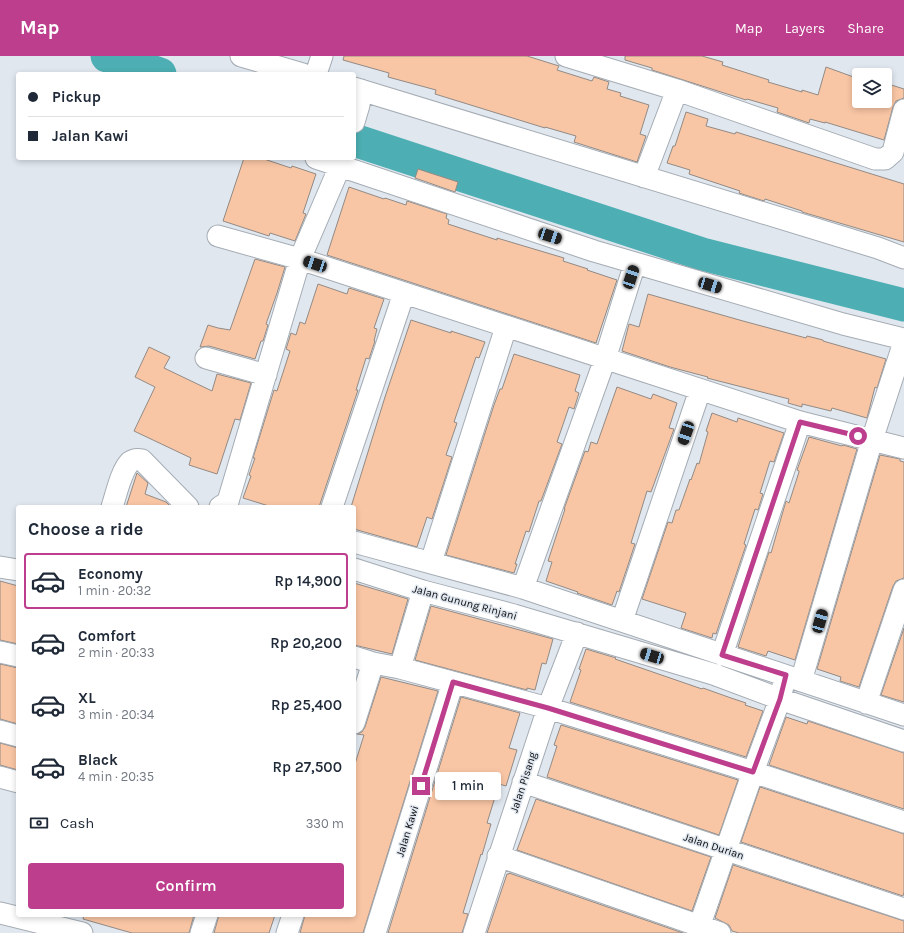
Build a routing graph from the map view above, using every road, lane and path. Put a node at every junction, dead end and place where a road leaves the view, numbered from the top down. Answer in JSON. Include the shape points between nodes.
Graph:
{"nodes":[{"id":1,"x":322,"y":56,"type":"edge"},
{"id":2,"x":566,"y":56,"type":"edge"},
{"id":3,"x":252,"y":57,"type":"edge"},
{"id":4,"x":297,"y":72,"type":"edge"},
{"id":5,"x":317,"y":72,"type":"edge"},
{"id":6,"x":677,"y":90,"type":"junction"},
{"id":7,"x":357,"y":101,"type":"edge"},
{"id":8,"x":904,"y":110,"type":"edge"},
{"id":9,"x":328,"y":160,"type":"edge"},
{"id":10,"x":341,"y":162,"type":"edge"},
{"id":11,"x":644,"y":177,"type":"junction"},
{"id":12,"x":218,"y":236,"type":"dead end"},
{"id":13,"x":904,"y":258,"type":"edge"},
{"id":14,"x":300,"y":260,"type":"junction"},
{"id":15,"x":636,"y":263,"type":"junction"},
{"id":16,"x":404,"y":293,"type":"junction"},
{"id":17,"x":506,"y":327,"type":"junction"},
{"id":18,"x":904,"y":341,"type":"edge"},
{"id":19,"x":206,"y":358,"type":"dead end"},
{"id":20,"x":605,"y":359,"type":"junction"},
{"id":21,"x":266,"y":375,"type":"junction"},
{"id":22,"x":700,"y":390,"type":"junction"},
{"id":23,"x":800,"y":422,"type":"junction"},
{"id":24,"x":872,"y":440,"type":"junction"},
{"id":25,"x":904,"y":448,"type":"edge"},
{"id":26,"x":113,"y":505,"type":"edge"},
{"id":27,"x":186,"y":505,"type":"edge"},
{"id":28,"x":231,"y":505,"type":"edge"},
{"id":29,"x":333,"y":505,"type":"edge"},
{"id":30,"x":356,"y":543,"type":"edge"},
{"id":31,"x":431,"y":562,"type":"junction"},
{"id":32,"x":0,"y":567,"type":"edge"},
{"id":33,"x":16,"y":570,"type":"edge"},
{"id":34,"x":356,"y":570,"type":"edge"},
{"id":35,"x":523,"y":588,"type":"junction"},
{"id":36,"x":904,"y":590,"type":"edge"},
{"id":37,"x":423,"y":591,"type":"junction"},
{"id":38,"x":622,"y":621,"type":"junction"},
{"id":39,"x":577,"y":633,"type":"junction"},
{"id":40,"x":0,"y":652,"type":"edge"},
{"id":41,"x":722,"y":655,"type":"junction"},
{"id":42,"x":16,"y":656,"type":"edge"},
{"id":43,"x":364,"y":660,"type":"edge"},
{"id":44,"x":400,"y":668,"type":"junction"},
{"id":45,"x":794,"y":678,"type":"junction"},
{"id":46,"x":453,"y":682,"type":"junction"},
{"id":47,"x":780,"y":699,"type":"junction"},
{"id":48,"x":866,"y":703,"type":"junction"},
{"id":49,"x":548,"y":708,"type":"junction"},
{"id":50,"x":356,"y":710,"type":"edge"},
{"id":51,"x":904,"y":715,"type":"edge"},
{"id":52,"x":0,"y":731,"type":"edge"},
{"id":53,"x":16,"y":735,"type":"edge"},
{"id":54,"x":904,"y":741,"type":"edge"},
{"id":55,"x":753,"y":772,"type":"junction"},
{"id":56,"x":0,"y":777,"type":"edge"},
{"id":57,"x":16,"y":781,"type":"edge"},
{"id":58,"x":524,"y":782,"type":"junction"},
{"id":59,"x":904,"y":822,"type":"edge"},
{"id":60,"x":726,"y":850,"type":"junction"},
{"id":61,"x":498,"y":856,"type":"junction"},
{"id":62,"x":904,"y":909,"type":"edge"},
{"id":63,"x":21,"y":917,"type":"edge"},
{"id":64,"x":206,"y":917,"type":"edge"},
{"id":65,"x":292,"y":917,"type":"edge"},
{"id":66,"x":698,"y":929,"type":"edge"},
{"id":67,"x":82,"y":933,"type":"edge"},
{"id":68,"x":201,"y":933,"type":"edge"},
{"id":69,"x":287,"y":933,"type":"edge"},
{"id":70,"x":374,"y":933,"type":"edge"},
{"id":71,"x":474,"y":933,"type":"edge"},
{"id":72,"x":720,"y":933,"type":"edge"}],
"edges":[{"from":1,"to":5,"type":"street"},
{"from":2,"to":6,"type":"street"},
{"from":3,"to":4,"type":"street"},
{"from":6,"to":8,"type":"street","via":[[875,159],[886,159],[893,152]]},
{"from":6,"to":11,"type":"street"},
{"from":7,"to":11,"type":"street"},
{"from":9,"to":10,"type":"street"},
{"from":10,"to":14,"type":"street"},
{"from":10,"to":15,"type":"street","via":[[594,251]]},
{"from":11,"to":13,"type":"street"},
{"from":12,"to":14,"type":"street"},
{"from":14,"to":16,"type":"street"},
{"from":14,"to":21,"type":"street"},
{"from":15,"to":18,"type":"street"},
{"from":15,"to":20,"type":"street"},
{"from":16,"to":17,"type":"street"},
{"from":16,"to":29,"type":"street"},
{"from":17,"to":20,"type":"street"},
{"from":17,"to":31,"type":"street"},
{"from":18,"to":24,"type":"street"},
{"from":19,"to":21,"type":"street"},
{"from":20,"to":22,"type":"street"},
{"from":20,"to":35,"type":"street"},
{"from":21,"to":28,"type":"street"},
{"from":22,"to":23,"type":"street"},
{"from":22,"to":38,"type":"street"},
{"from":23,"to":24,"type":"street"},
{"from":23,"to":41,"type":"street"},
{"from":24,"to":25,"type":"street"},
{"from":24,"to":45,"type":"street"},
{"from":26,"to":27,"type":"street","via":[[125,470],[130,462],[136,459],[142,460]]},
{"from":30,"to":31,"type":"street"},
{"from":31,"to":35,"type":"street"},
{"from":32,"to":33,"type":"street"},
{"from":34,"to":37,"type":"street","name":"Jalan Gunung Rinjani"},
{"from":35,"to":38,"type":"street"},
{"from":36,"to":48,"type":"street"},
{"from":37,"to":39,"type":"street","name":"Jalan Gunung Rinjani"},
{"from":37,"to":44,"type":"street"},
{"from":38,"to":41,"type":"street"},
{"from":39,"to":47,"type":"street","name":"Jalan Gunung Rinjani","via":[[713,674]]},
{"from":39,"to":49,"type":"street","name":"Jalan Pisang"},
{"from":40,"to":42,"type":"street"},
{"from":41,"to":45,"type":"street"},
{"from":43,"to":44,"type":"street"},
{"from":43,"to":50,"type":"street"},
{"from":44,"to":46,"type":"street"},
{"from":45,"to":47,"type":"street"},
{"from":45,"to":48,"type":"street"},
{"from":46,"to":49,"type":"street"},
{"from":46,"to":70,"type":"street","name":"Jalan Kawi"},
{"from":47,"to":54,"type":"street","name":"Jalan Gunung Rinjani"},
{"from":47,"to":55,"type":"street"},
{"from":48,"to":51,"type":"street"},
{"from":49,"to":55,"type":"street"},
{"from":49,"to":58,"type":"street","name":"Jalan Pisang"},
{"from":52,"to":53,"type":"street"},
{"from":55,"to":59,"type":"street"},
{"from":55,"to":60,"type":"street"},
{"from":56,"to":57,"type":"street"},
{"from":58,"to":60,"type":"street","name":"Jalan Durian"},
{"from":58,"to":61,"type":"street","name":"Jalan Pisang"},
{"from":60,"to":62,"type":"street","name":"Jalan Durian"},
{"from":60,"to":66,"type":"street"},
{"from":61,"to":66,"type":"street"},
{"from":61,"to":71,"type":"street","name":"Jalan Pisang"},
{"from":63,"to":67,"type":"street"},
{"from":64,"to":68,"type":"street"},
{"from":65,"to":69,"type":"street"},
{"from":66,"to":72,"type":"street"}]}
